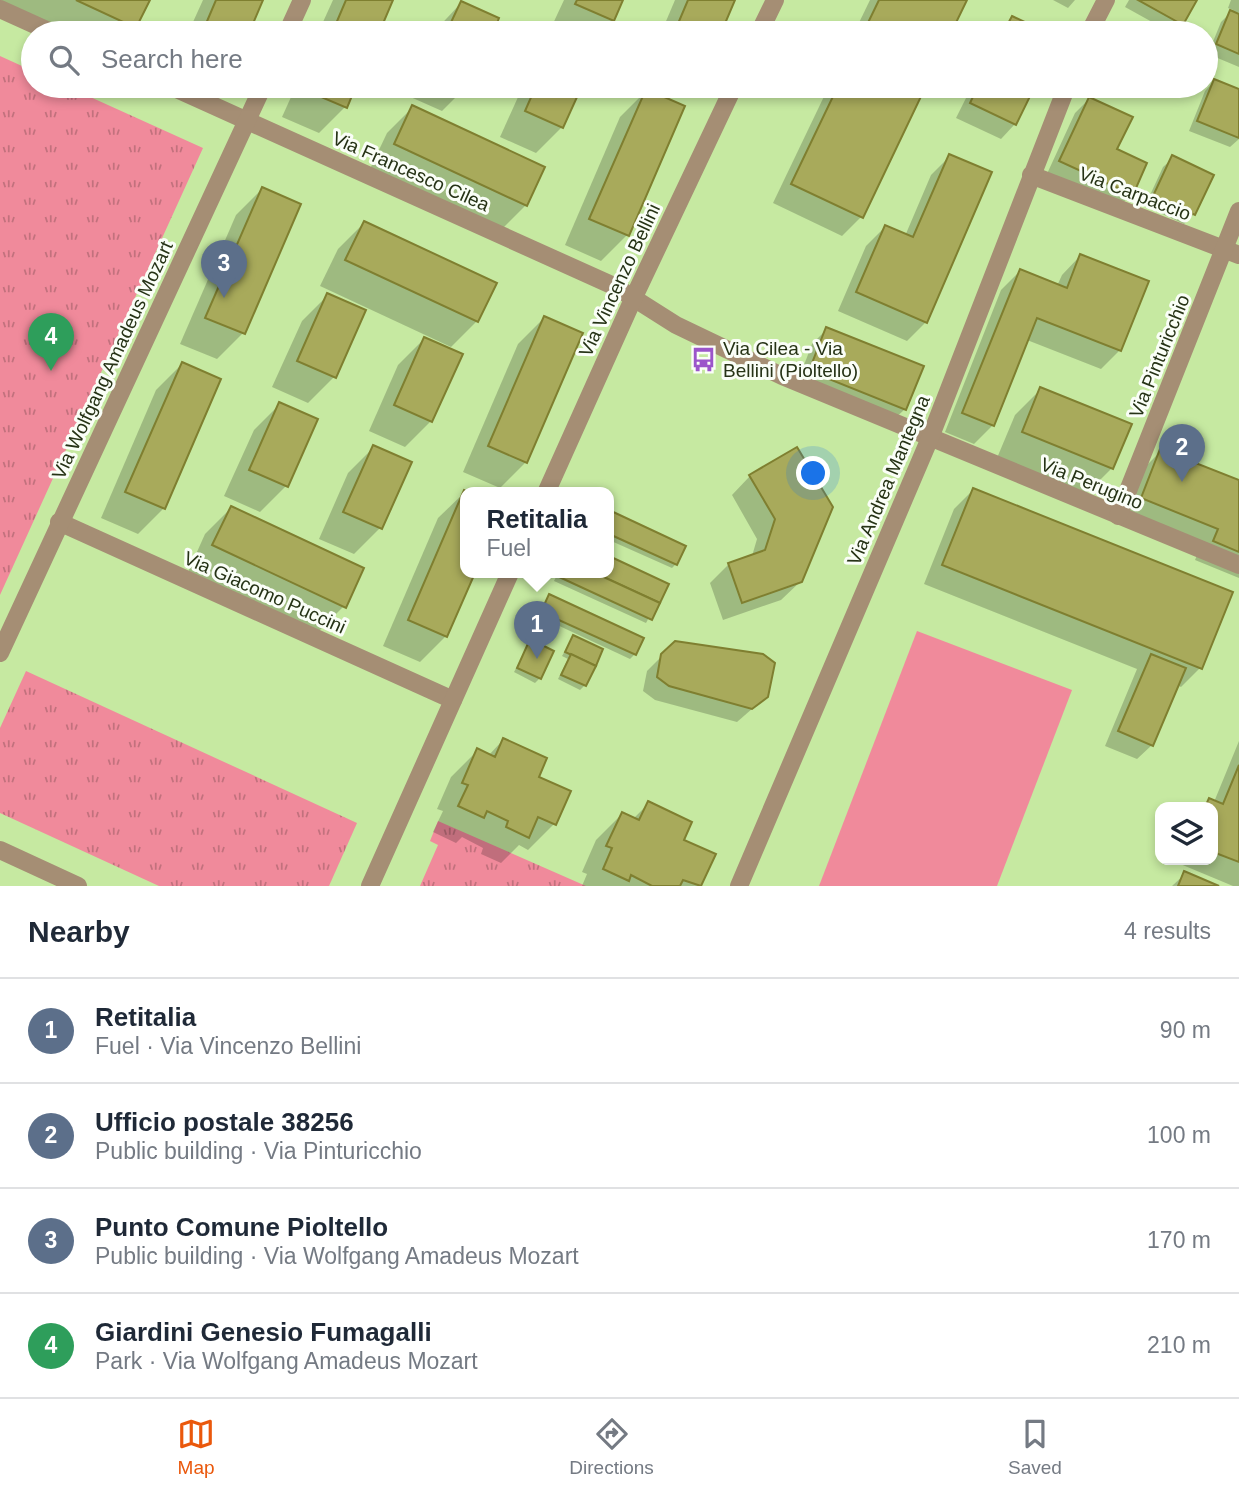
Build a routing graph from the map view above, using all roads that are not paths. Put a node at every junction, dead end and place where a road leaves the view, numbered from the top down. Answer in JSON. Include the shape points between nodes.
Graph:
{"nodes":[{"id":1,"x":302,"y":0,"type":"edge"},
{"id":2,"x":775,"y":0,"type":"edge"},
{"id":3,"x":1105,"y":0,"type":"edge"},
{"id":4,"x":0,"y":9,"type":"edge"},
{"id":5,"x":26,"y":21,"type":"edge"},
{"id":6,"x":292,"y":21,"type":"edge"},
{"id":7,"x":765,"y":21,"type":"edge"},
{"id":8,"x":1095,"y":21,"type":"edge"},
{"id":9,"x":196,"y":98,"type":"edge"},
{"id":10,"x":258,"y":98,"type":"edge"},
{"id":11,"x":728,"y":98,"type":"edge"},
{"id":12,"x":1062,"y":98,"type":"edge"},
{"id":13,"x":247,"y":121,"type":"junction"},
{"id":14,"x":1031,"y":175,"type":"junction"},
{"id":15,"x":1239,"y":211,"type":"edge"},
{"id":16,"x":1232,"y":252,"type":"edge"},
{"id":17,"x":634,"y":297,"type":"junction"},
{"id":18,"x":930,"y":438,"type":"junction"},
{"id":19,"x":549,"y":487,"type":"edge"},
{"id":20,"x":1118,"y":516,"type":"junction"},
{"id":21,"x":59,"y":522,"type":"junction"},
{"id":22,"x":1239,"y":565,"type":"edge"},
{"id":23,"x":508,"y":578,"type":"edge"},
{"id":24,"x":0,"y":653,"type":"edge"},
{"id":25,"x":453,"y":700,"type":"junction"},
{"id":26,"x":0,"y":850,"type":"edge"},
{"id":27,"x":78,"y":886,"type":"edge"},
{"id":28,"x":370,"y":886,"type":"edge"},
{"id":29,"x":740,"y":886,"type":"edge"}],
"edges":[{"from":1,"to":6,"type":"street"},
{"from":2,"to":7,"type":"street"},
{"from":3,"to":8,"type":"street"},
{"from":4,"to":5,"type":"street"},
{"from":9,"to":13,"type":"street","name":"Via Francesco Cilea"},
{"from":10,"to":13,"type":"street","name":"Via Wolfgang Amadeus Mozart"},
{"from":11,"to":17,"type":"street","name":"Via Vincenzo Bellini"},
{"from":12,"to":14,"type":"street","name":"Via Andrea Mantegna"},
{"from":13,"to":17,"type":"street","name":"Via Francesco Cilea"},
{"from":13,"to":21,"type":"street","name":"Via Wolfgang Amadeus Mozart"},
{"from":14,"to":16,"type":"street","name":"Via Carpaccio"},
{"from":14,"to":18,"type":"street","name":"Via Andrea Mantegna"},
{"from":15,"to":16,"type":"street","name":"Via Pinturicchio"},
{"from":16,"to":20,"type":"street","name":"Via Pinturicchio"},
{"from":17,"to":18,"type":"street","name":"Via Francesco Cilea","via":[[728,351]]},
{"from":17,"to":19,"type":"street","name":"Via Vincenzo Bellini"},
{"from":18,"to":20,"type":"street","name":"Via Perugino"},
{"from":18,"to":29,"type":"street","name":"Via Andrea Mantegna"},
{"from":20,"to":22,"type":"street","name":"Via Perugino"},
{"from":21,"to":24,"type":"street","name":"Via Wolfgang Amadeus Mozart"},
{"from":21,"to":25,"type":"street","name":"Via Giacomo Puccini"},
{"from":23,"to":25,"type":"street"},
{"from":25,"to":28,"type":"street"},
{"from":26,"to":27,"type":"street"}]}
